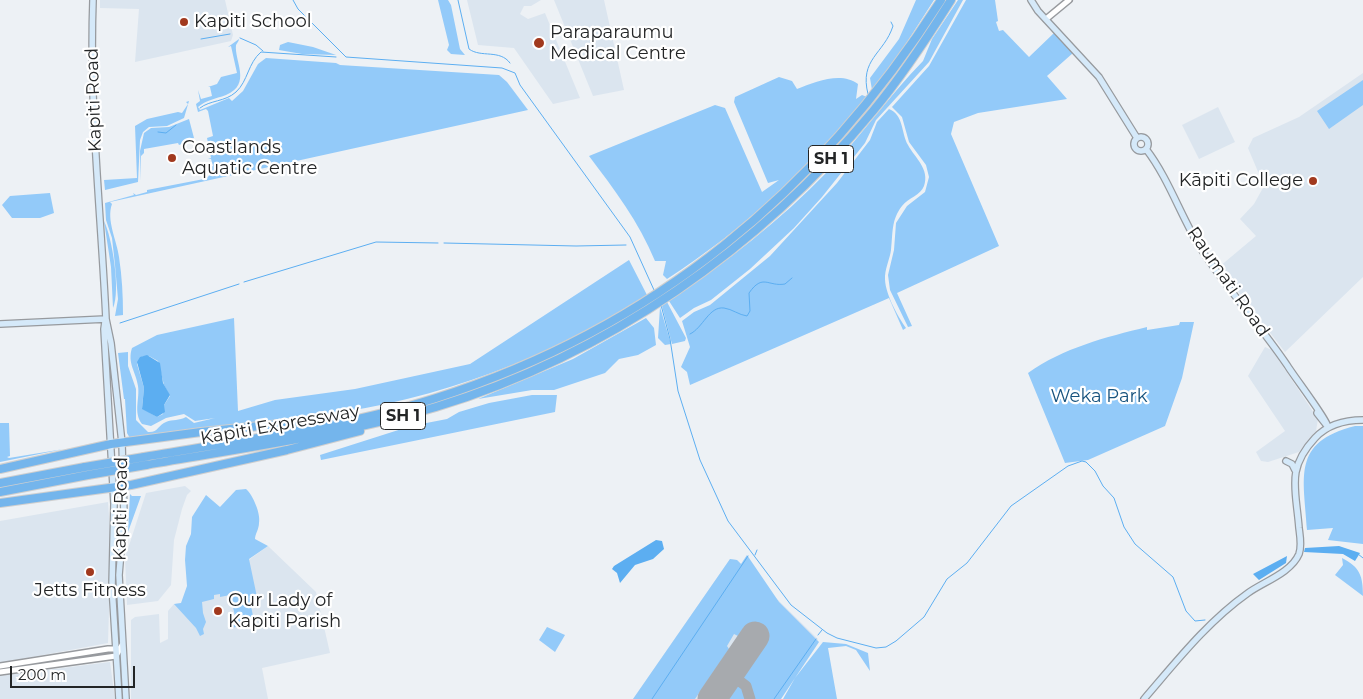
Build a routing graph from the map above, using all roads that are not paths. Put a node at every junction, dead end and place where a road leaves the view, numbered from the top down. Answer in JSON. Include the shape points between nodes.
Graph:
{"nodes":[{"id":1,"x":93,"y":0,"type":"edge"},
{"id":2,"x":941,"y":0,"type":"edge"},
{"id":3,"x":951,"y":0,"type":"edge"},
{"id":4,"x":1031,"y":0,"type":"edge"},
{"id":5,"x":1069,"y":0,"type":"edge"},
{"id":6,"x":1046,"y":19,"type":"junction"},
{"id":7,"x":1137,"y":138,"type":"junction"},
{"id":8,"x":1146,"y":149,"type":"junction"},
{"id":9,"x":640,"y":309,"type":"junction"},
{"id":10,"x":106,"y":320,"type":"junction"},
{"id":11,"x":0,"y":324,"type":"edge"},
{"id":12,"x":1318,"y":410,"type":"junction"},
{"id":13,"x":374,"y":414,"type":"junction"},
{"id":14,"x":390,"y":420,"type":"junction"},
{"id":15,"x":1321,"y":420,"type":"junction"},
{"id":16,"x":1363,"y":420,"type":"edge"},
{"id":17,"x":1328,"y":427,"type":"junction"},
{"id":18,"x":1316,"y":437,"type":"junction"},
{"id":19,"x":122,"y":443,"type":"junction"},
{"id":20,"x":111,"y":444,"type":"junction"},
{"id":21,"x":145,"y":461,"type":"junction"},
{"id":22,"x":1286,"y":461,"type":"dead end"},
{"id":23,"x":0,"y":469,"type":"edge"},
{"id":24,"x":1295,"y":470,"type":"junction"},
{"id":25,"x":87,"y":471,"type":"junction"},
{"id":26,"x":0,"y":483,"type":"edge"},
{"id":27,"x":124,"y":486,"type":"junction"},
{"id":28,"x":114,"y":487,"type":"junction"},
{"id":29,"x":0,"y":492,"type":"edge"},
{"id":30,"x":0,"y":503,"type":"edge"},
{"id":31,"x":123,"y":639,"type":"junction"},
{"id":32,"x":101,"y":650,"type":"junction"},
{"id":33,"x":117,"y":652,"type":"junction"},
{"id":34,"x":47,"y":658,"type":"junction"},
{"id":35,"x":95,"y":658,"type":"junction"},
{"id":36,"x":125,"y":662,"type":"junction"},
{"id":37,"x":48,"y":665,"type":"junction"},
{"id":38,"x":0,"y":666,"type":"edge"},
{"id":39,"x":0,"y":672,"type":"edge"},
{"id":40,"x":119,"y":699,"type":"edge"},
{"id":41,"x":126,"y":699,"type":"edge"},
{"id":42,"x":1144,"y":699,"type":"edge"}],
"edges":[{"from":1,"to":10,"type":"main road","name":"Kapiti Road","via":[[94,117]]},
{"from":2,"to":9,"type":"highway","name":"Kāpiti Expressway","number":"SH 1","via":[[900,62],[831,146],[794,185],[753,222]]},
{"from":3,"to":9,"type":"highway","name":"Kāpiti Expressway","number":"SH 1","via":[[895,83],[838,152],[759,228],[680,289]]},
{"from":4,"to":6,"type":"main road"},
{"from":5,"to":6,"type":"street"},
{"from":6,"to":7,"type":"main road","via":[[1099,77]]},
{"from":7,"to":8,"type":"main road","via":[[1147,140]]},
{"from":7,"to":8,"type":"main road","via":[[1136,149]]},
{"from":8,"to":12,"type":"main road","name":"Raumati Road","via":[[1201,249],[1263,330]]},
{"from":9,"to":13,"type":"highway","name":"Kāpiti Expressway","number":"SH 1","via":[[498,376]]},
{"from":9,"to":14,"type":"highway","name":"Kāpiti Expressway","number":"SH 1","via":[[590,342],[527,373]]},
{"from":10,"to":11,"type":"main road"},
{"from":10,"to":19,"type":"main road","name":"Kapiti Road"},
{"from":10,"to":20,"type":"main road","name":"Kapiti Road"},
{"from":12,"to":15,"type":"main road","name":"Raumati Road"},
{"from":12,"to":17,"type":"main road","name":"Raumati Road"},
{"from":13,"to":19,"type":"highway"},
{"from":13,"to":21,"type":"highway","name":"Kāpiti Expressway","number":"SH 1"},
{"from":14,"to":21,"type":"highway","name":"Kāpiti Expressway","number":"SH 1"},
{"from":14,"to":27,"type":"highway","via":[[287,450]]},
{"from":15,"to":17,"type":"main road","name":"Raumati Road"},
{"from":15,"to":18,"type":"main road"},
{"from":16,"to":17,"type":"main road"},
{"from":17,"to":18,"type":"main road"},
{"from":18,"to":24,"type":"main road","via":[[1300,457]]},
{"from":19,"to":20,"type":"highway"},
{"from":19,"to":27,"type":"main road","name":"Kapiti Road"},
{"from":20,"to":23,"type":"highway"},
{"from":20,"to":28,"type":"main road","name":"Kapiti Road"},
{"from":21,"to":25,"type":"highway","name":"Kāpiti Expressway","number":"SH 1","bridge":true},
{"from":22,"to":24,"type":"main road"},
{"from":24,"to":42,"type":"main road","via":[[1300,542],[1295,560],[1247,593],[1214,621]]},
{"from":25,"to":26,"type":"highway","name":"Kāpiti Expressway","number":"SH 1"},
{"from":25,"to":29,"type":"highway","name":"Kāpiti Expressway","number":"SH 1"},
{"from":27,"to":28,"type":"highway"},
{"from":27,"to":31,"type":"main road","name":"Kapiti Road","via":[[119,575]]},
{"from":28,"to":30,"type":"highway"},
{"from":28,"to":33,"type":"main road","name":"Kapiti Road","via":[[112,586]]},
{"from":31,"to":33,"type":"street"},
{"from":31,"to":36,"type":"main road","name":"Kapiti Road"},
{"from":32,"to":33,"type":"street"},
{"from":32,"to":34,"type":"street"},
{"from":32,"to":35,"type":"street"},
{"from":33,"to":35,"type":"street"},
{"from":33,"to":36,"type":"street"},
{"from":33,"to":40,"type":"main road","name":"Kapiti Road"},
{"from":34,"to":37,"type":"street"},
{"from":34,"to":38,"type":"street"},
{"from":35,"to":37,"type":"street"},
{"from":36,"to":41,"type":"main road","name":"Kapiti Road"},
{"from":37,"to":39,"type":"street"}]}
